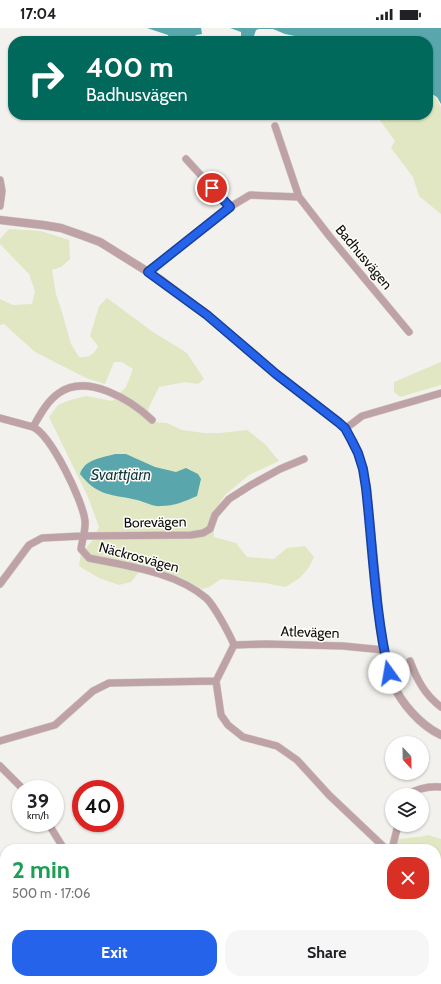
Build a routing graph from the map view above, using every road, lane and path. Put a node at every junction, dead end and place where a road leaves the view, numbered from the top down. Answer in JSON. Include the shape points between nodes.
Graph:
{"nodes":[{"id":1,"x":275,"y":126,"type":"dead end"},
{"id":2,"x":186,"y":159,"type":"dead end"},
{"id":3,"x":0,"y":180,"type":"edge"},
{"id":4,"x":299,"y":197,"type":"junction"},
{"id":5,"x":0,"y":206,"type":"edge"},
{"id":6,"x":230,"y":207,"type":"junction"},
{"id":7,"x":0,"y":220,"type":"edge"},
{"id":8,"x":148,"y":272,"type":"junction"},
{"id":9,"x":409,"y":332,"type":"dead end"},
{"id":10,"x":441,"y":394,"type":"edge"},
{"id":11,"x":0,"y":418,"type":"edge"},
{"id":12,"x":152,"y":420,"type":"dead end"},
{"id":13,"x":33,"y":427,"type":"junction"},
{"id":14,"x":345,"y":428,"type":"junction"},
{"id":15,"x":304,"y":459,"type":"dead end"},
{"id":16,"x":82,"y":536,"type":"junction"},
{"id":17,"x":0,"y":584,"type":"edge"},
{"id":18,"x":234,"y":645,"type":"junction"},
{"id":19,"x":384,"y":650,"type":"junction"},
{"id":20,"x":410,"y":661,"type":"dead end"},
{"id":21,"x":216,"y":681,"type":"junction"},
{"id":22,"x":441,"y":707,"type":"edge"},
{"id":23,"x":441,"y":735,"type":"edge"},
{"id":24,"x":0,"y":741,"type":"edge"},
{"id":25,"x":0,"y":766,"type":"edge"},
{"id":26,"x":14,"y":780,"type":"edge"},
{"id":27,"x":441,"y":787,"type":"edge"},
{"id":28,"x":422,"y":788,"type":"edge"},
{"id":29,"x":54,"y":832,"type":"edge"},
{"id":30,"x":396,"y":832,"type":"edge"},
{"id":31,"x":61,"y":844,"type":"edge"},
{"id":32,"x":381,"y":844,"type":"edge"},
{"id":33,"x":393,"y":844,"type":"edge"}],
"edges":[{"from":1,"to":4,"type":"street","name":"Badhusvägen"},
{"from":2,"to":6,"type":"street"},
{"from":3,"to":5,"type":"street"},
{"from":4,"to":6,"type":"street","via":[[250,195]]},
{"from":4,"to":9,"type":"street","name":"Badhusvägen"},
{"from":6,"to":8,"type":"street"},
{"from":7,"to":8,"type":"street","via":[[42,224],[81,235],[100,242]]},
{"from":8,"to":14,"type":"street","via":[[207,315]]},
{"from":10,"to":14,"type":"street","via":[[362,416]]},
{"from":11,"to":13,"type":"street","name":"Näckrosvägen"},
{"from":12,"to":13,"type":"street","via":[[142,410],[114,394],[88,386],[75,386],[58,393],[48,403]]},
{"from":13,"to":16,"type":"street","name":"Näckrosvägen","via":[[47,440],[72,485],[85,522]]},
{"from":14,"to":19,"type":"street","via":[[363,469]]},
{"from":15,"to":16,"type":"street","name":"Borevägen","via":[[251,485],[229,500],[215,515],[210,529],[203,533],[170,536]]},
{"from":16,"to":17,"type":"street","name":"Borevägen","via":[[42,538],[28,545]]},
{"from":16,"to":18,"type":"street","name":"Näckrosvägen","via":[[81,549],[89,558],[140,568],[182,582],[207,599]]},
{"from":18,"to":19,"type":"street","name":"Atlevägen","via":[[328,645]]},
{"from":18,"to":21,"type":"street"},
{"from":19,"to":23,"type":"street","via":[[389,673],[397,691],[415,715]]},
{"from":20,"to":22,"type":"street","via":[[424,691]]},
{"from":21,"to":24,"type":"street","via":[[109,683],[93,691],[55,726]]},
{"from":21,"to":32,"type":"street","via":[[221,715],[228,725],[243,737],[277,746],[297,760],[329,795]]},
{"from":25,"to":26,"type":"street"},
{"from":27,"to":28,"type":"street"},
{"from":29,"to":31,"type":"street"},
{"from":30,"to":33,"type":"street"}]}
